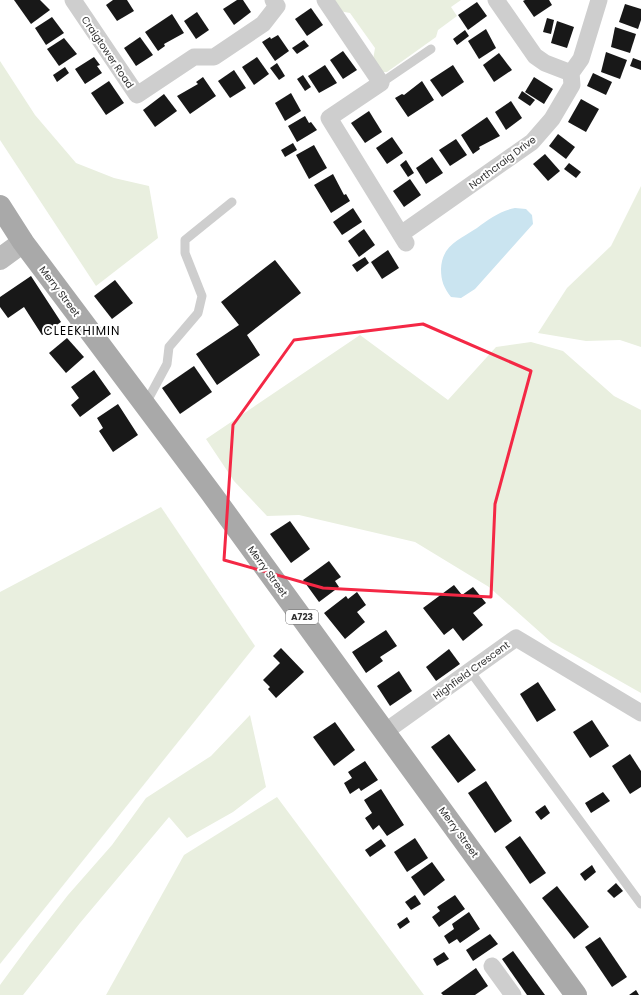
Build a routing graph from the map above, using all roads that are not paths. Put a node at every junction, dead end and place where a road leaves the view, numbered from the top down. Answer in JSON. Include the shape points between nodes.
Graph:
{"nodes":[{"id":1,"x":74,"y":0,"type":"edge"},
{"id":2,"x":325,"y":0,"type":"edge"},
{"id":3,"x":496,"y":0,"type":"edge"},
{"id":4,"x":599,"y":0,"type":"edge"},
{"id":5,"x":279,"y":2,"type":"edge"},
{"id":6,"x":431,"y":49,"type":"dead end"},
{"id":7,"x":571,"y":73,"type":"junction"},
{"id":8,"x":381,"y":82,"type":"junction"},
{"id":9,"x":232,"y":202,"type":"dead end"},
{"id":10,"x":0,"y":206,"type":"edge"},
{"id":11,"x":23,"y":242,"type":"junction"},
{"id":12,"x":0,"y":259,"type":"edge"},
{"id":13,"x":146,"y":405,"type":"junction"},
{"id":14,"x":470,"y":671,"type":"junction"},
{"id":15,"x":641,"y":713,"type":"edge"},
{"id":16,"x":386,"y":731,"type":"junction"},
{"id":17,"x":641,"y":904,"type":"edge"},
{"id":18,"x":492,"y":966,"type":"dead end"},
{"id":19,"x":513,"y":995,"type":"edge"},
{"id":20,"x":576,"y":995,"type":"edge"}],
"edges":[{"from":1,"to":5,"type":"street","name":"Craigtower Road","via":[[137,95],[194,57],[214,57],[263,24]]},
{"from":2,"to":8,"type":"street"},
{"from":3,"to":7,"type":"street","via":[[535,56],[545,63]]},
{"from":4,"to":7,"type":"street","name":"Northcraig Drive","via":[[581,59]]},
{"from":6,"to":8,"type":"lane"},
{"from":7,"to":8,"type":"street","name":"Northcraig Drive","via":[[572,85],[566,96],[552,119],[532,142],[403,239],[329,118]]},
{"from":9,"to":13,"type":"lane","via":[[186,240],[186,253],[202,296],[198,314],[169,347],[167,364]]},
{"from":10,"to":11,"type":"main road","name":"Merry Street","number":"A723"},
{"from":11,"to":12,"type":"main road"},
{"from":11,"to":13,"type":"main road","name":"Merry Street","number":"A723"},
{"from":13,"to":16,"type":"main road","name":"Merry Street","number":"A723"},
{"from":14,"to":15,"type":"street","name":"Highfield Crescent","via":[[516,638]]},
{"from":14,"to":16,"type":"street","name":"Highfield Crescent"},
{"from":14,"to":17,"type":"lane"},
{"from":16,"to":20,"type":"main road","name":"Merry Street","number":"A723"},
{"from":18,"to":19,"type":"street"}]}
